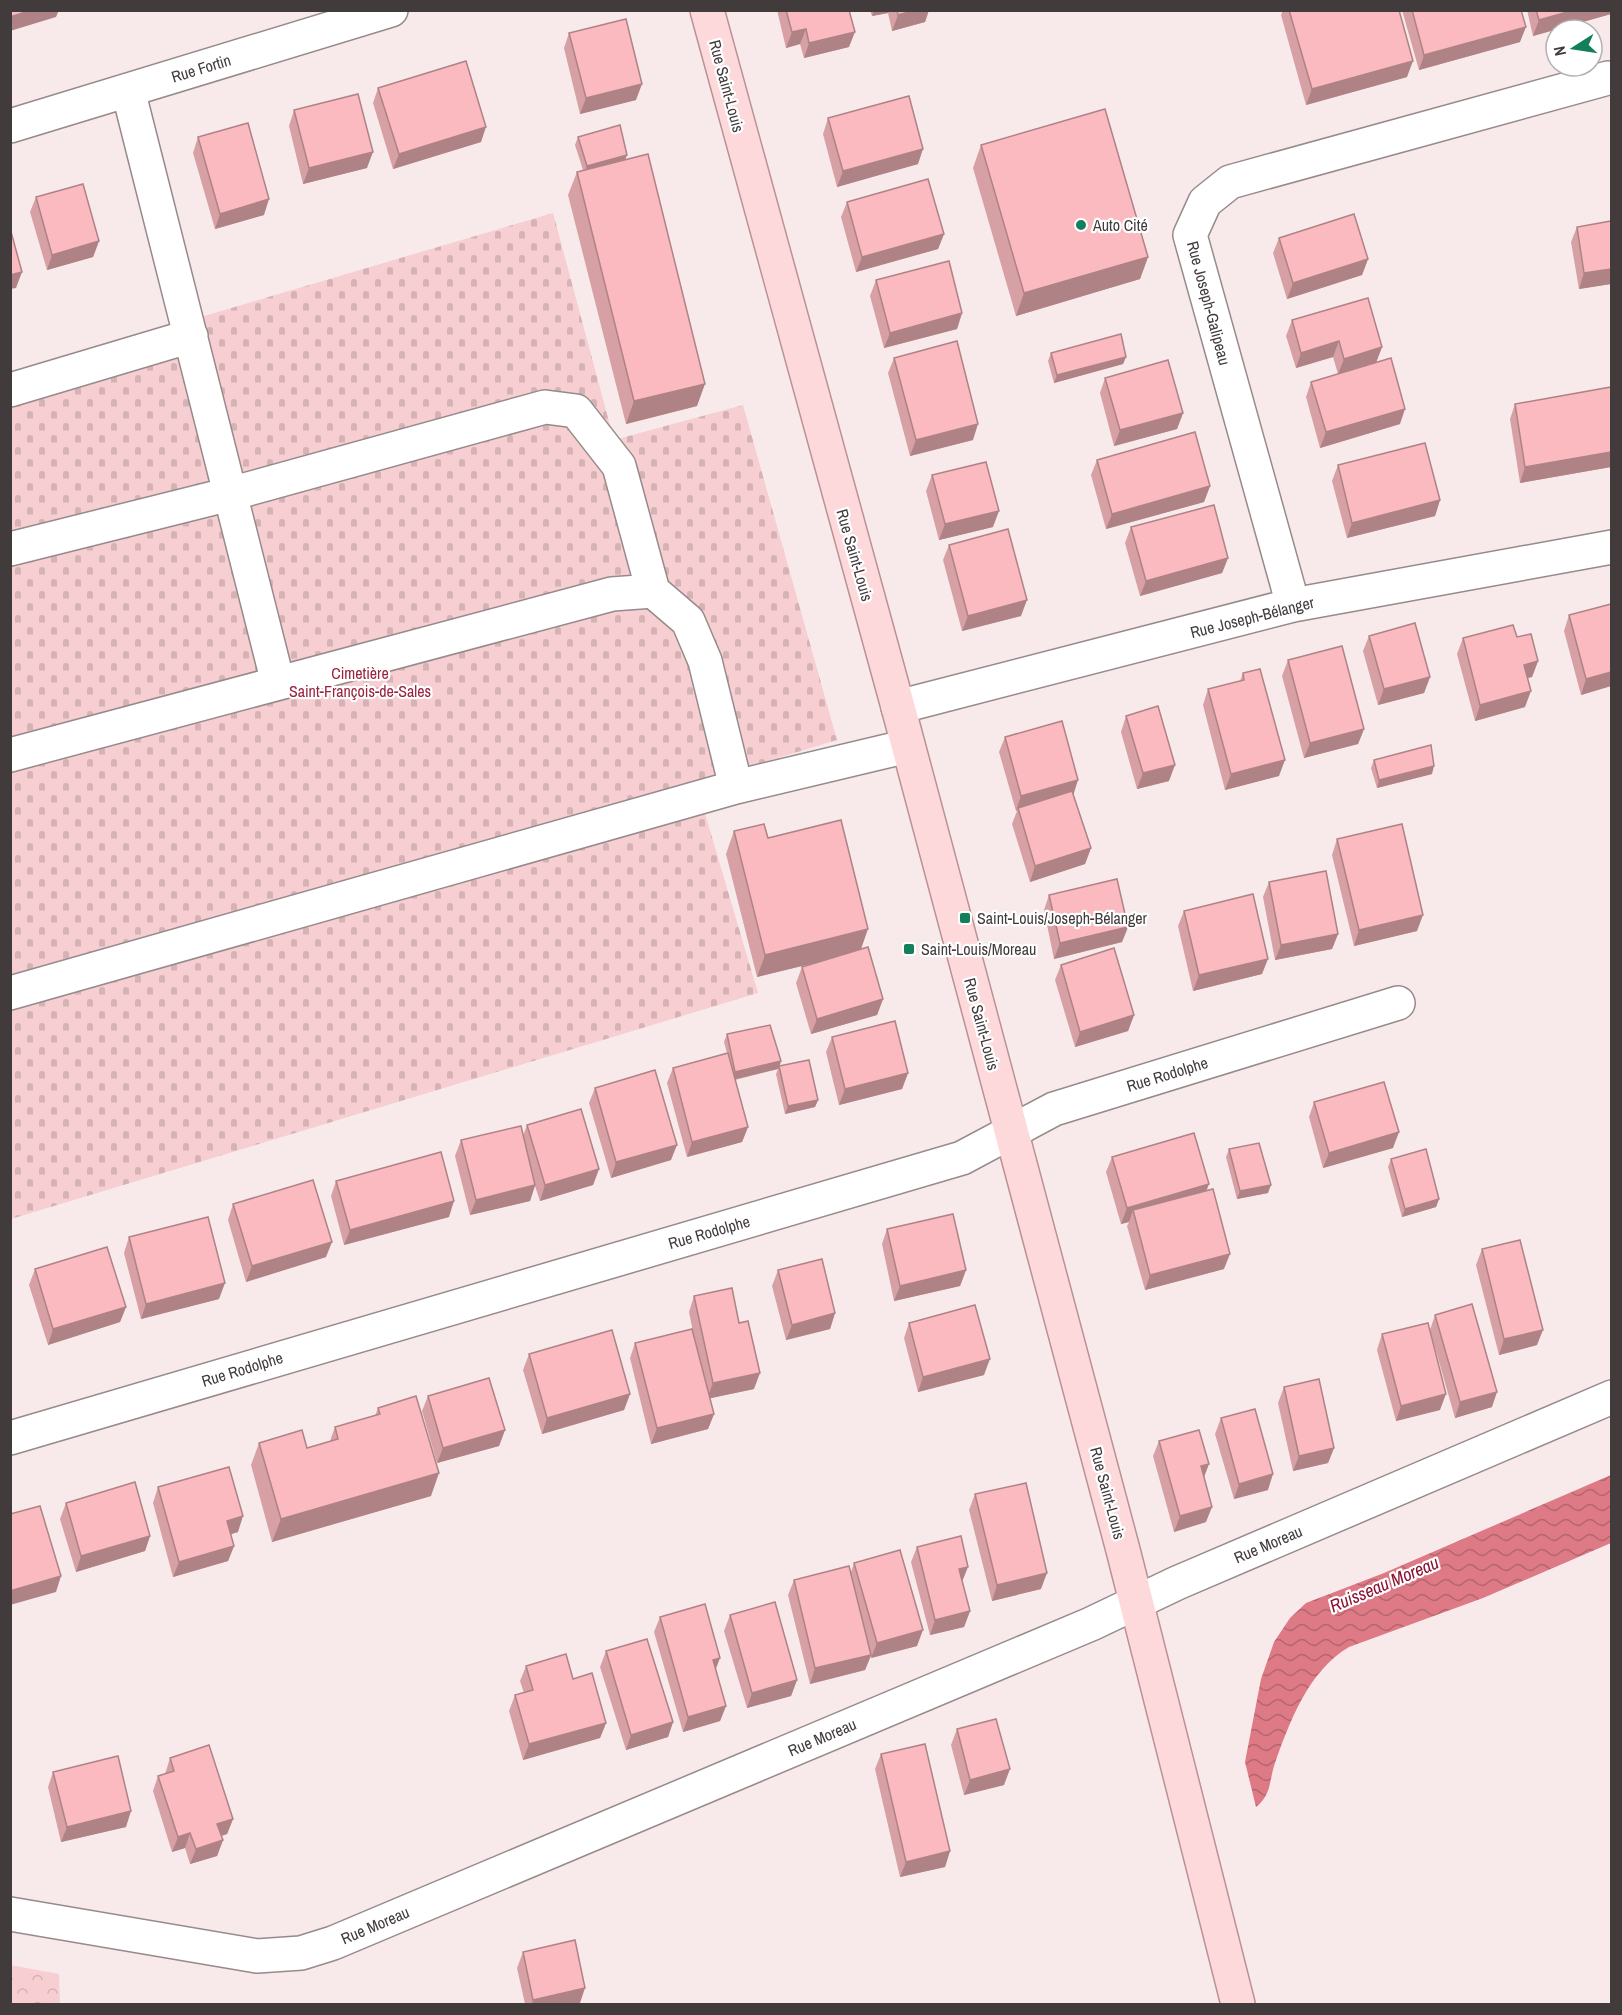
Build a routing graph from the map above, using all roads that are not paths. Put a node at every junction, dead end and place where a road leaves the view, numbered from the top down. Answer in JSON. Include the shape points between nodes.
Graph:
{"nodes":[{"id":1,"x":391,"y":10,"type":"edge"},
{"id":2,"x":707,"y":10,"type":"edge"},
{"id":3,"x":1608,"y":78,"type":"dead end"},
{"id":4,"x":128,"y":90,"type":"junction"},
{"id":5,"x":10,"y":126,"type":"edge"},
{"id":6,"x":191,"y":336,"type":"junction"},
{"id":7,"x":10,"y":390,"type":"edge"},
{"id":8,"x":230,"y":494,"type":"junction"},
{"id":9,"x":1611,"y":547,"type":"edge"},
{"id":10,"x":10,"y":549,"type":"edge"},
{"id":11,"x":653,"y":591,"type":"junction"},
{"id":12,"x":1293,"y":605,"type":"junction"},
{"id":13,"x":278,"y":683,"type":"junction"},
{"id":14,"x":898,"y":707,"type":"junction"},
{"id":15,"x":908,"y":746,"type":"junction"},
{"id":16,"x":10,"y":755,"type":"edge"},
{"id":17,"x":736,"y":787,"type":"junction"},
{"id":18,"x":10,"y":993,"type":"edge"},
{"id":19,"x":1398,"y":1003,"type":"dead end"},
{"id":20,"x":1011,"y":1133,"type":"junction"},
{"id":21,"x":1611,"y":1397,"type":"edge"},
{"id":22,"x":10,"y":1438,"type":"edge"},
{"id":23,"x":1135,"y":1602,"type":"junction"},
{"id":24,"x":10,"y":1914,"type":"edge"},
{"id":25,"x":1238,"y":2004,"type":"edge"}],
"edges":[{"from":1,"to":4,"type":"street","name":"Rue Fortin"},
{"from":2,"to":14,"type":"main road","name":"Rue Saint-Louis"},
{"from":3,"to":12,"type":"street","name":"Rue Joseph-Galipeau","via":[[1230,182],[1205,202],[1190,235]]},
{"from":4,"to":5,"type":"street","name":"Rue Fortin"},
{"from":4,"to":6,"type":"street"},
{"from":6,"to":7,"type":"street"},
{"from":6,"to":8,"type":"street"},
{"from":8,"to":10,"type":"street"},
{"from":8,"to":11,"type":"street","via":[[544,407],[576,411],[619,466]]},
{"from":8,"to":13,"type":"street"},
{"from":9,"to":12,"type":"street","name":"Rue Joseph-Bélanger"},
{"from":11,"to":13,"type":"street","via":[[612,594]]},
{"from":11,"to":17,"type":"street","via":[[688,621],[705,661]]},
{"from":12,"to":14,"type":"street","name":"Rue Joseph-Bélanger"},
{"from":13,"to":16,"type":"street"},
{"from":14,"to":15,"type":"main road","name":"Rue Saint-Louis"},
{"from":15,"to":17,"type":"street"},
{"from":15,"to":20,"type":"main road","name":"Rue Saint-Louis"},
{"from":17,"to":18,"type":"street"},
{"from":19,"to":20,"type":"street","name":"Rue Rodolphe","via":[[1054,1109]]},
{"from":20,"to":22,"type":"street","name":"Rue Rodolphe","via":[[962,1158]]},
{"from":20,"to":23,"type":"main road","name":"Rue Saint-Louis"},
{"from":21,"to":23,"type":"street","name":"Rue Moreau"},
{"from":23,"to":24,"type":"street","name":"Rue Moreau","via":[[1084,1627],[342,1940],[301,1953],[257,1956]]},
{"from":23,"to":25,"type":"main road","name":"Rue Saint-Louis"}]}
